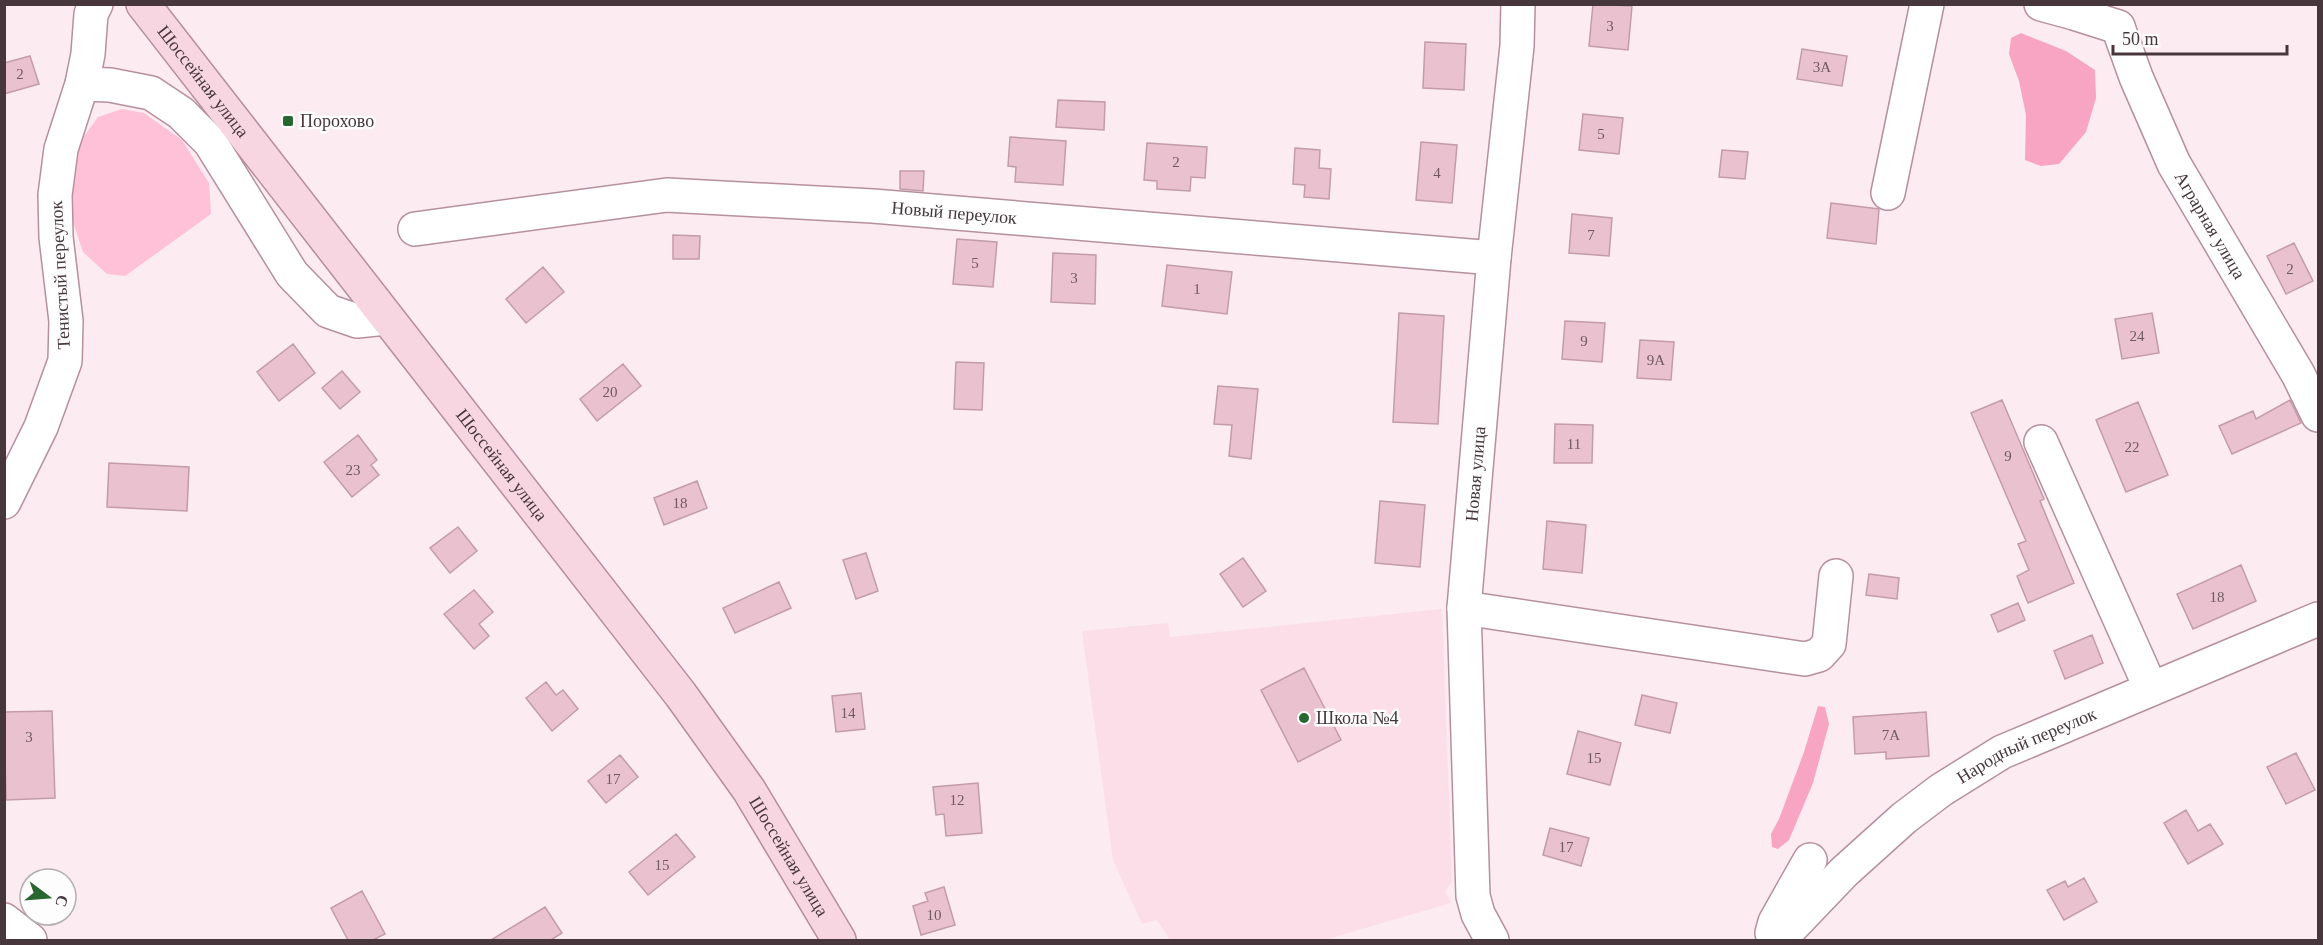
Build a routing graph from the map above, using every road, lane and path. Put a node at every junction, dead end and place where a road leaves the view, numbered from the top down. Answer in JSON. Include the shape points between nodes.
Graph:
{"nodes":[{"id":1,"x":96,"y":4,"type":"edge"},
{"id":2,"x":143,"y":4,"type":"edge"},
{"id":3,"x":1518,"y":4,"type":"edge"},
{"id":4,"x":1927,"y":4,"type":"edge"},
{"id":5,"x":2041,"y":4,"type":"edge"},
{"id":6,"x":2123,"y":16,"type":"edge"},
{"id":7,"x":82,"y":84,"type":"junction"},
{"id":8,"x":1888,"y":193,"type":"dead end"},
{"id":9,"x":415,"y":229,"type":"dead end"},
{"id":10,"x":1494,"y":258,"type":"junction"},
{"id":11,"x":386,"y":318,"type":"junction"},
{"id":12,"x":2319,"y":415,"type":"edge"},
{"id":13,"x":2041,"y":442,"type":"dead end"},
{"id":14,"x":4,"y":502,"type":"edge"},
{"id":15,"x":1836,"y":576,"type":"dead end"},
{"id":16,"x":1464,"y":608,"type":"junction"},
{"id":17,"x":2319,"y":619,"type":"edge"},
{"id":18,"x":2151,"y":689,"type":"junction"},
{"id":19,"x":1810,"y":861,"type":"dead end"},
{"id":20,"x":4,"y":920,"type":"edge"},
{"id":21,"x":30,"y":940,"type":"edge"},
{"id":22,"x":839,"y":940,"type":"edge"},
{"id":23,"x":1492,"y":940,"type":"edge"},
{"id":24,"x":1771,"y":940,"type":"edge"},
{"id":25,"x":1779,"y":940,"type":"edge"}],
"edges":[{"from":1,"to":7,"type":"street","name":"Тенистый переулок"},
{"from":2,"to":11,"type":"main road","name":"Шоссейная улица"},
{"from":3,"to":10,"type":"street","name":"Новая улица"},
{"from":4,"to":8,"type":"street"},
{"from":5,"to":6,"type":"street","via":[[2074,13]]},
{"from":6,"to":12,"type":"street","name":"Аграрная улица","via":[[2136,77],[2174,164]]},
{"from":7,"to":11,"type":"street","via":[[152,93],[181,112],[210,142],[292,274],[328,311],[357,321]]},
{"from":7,"to":14,"type":"street","name":"Тенистый переулок","via":[[61,149],[55,195],[66,321],[64,361],[41,427]]},
{"from":9,"to":10,"type":"street","name":"Новый переулок","via":[[667,195],[873,206]]},
{"from":10,"to":16,"type":"street","name":"Новая улица"},
{"from":11,"to":22,"type":"main road","name":"Шоссейная улица","via":[[681,695],[749,790]]},
{"from":13,"to":18,"type":"street"},
{"from":15,"to":16,"type":"street","via":[[1829,644],[1819,655],[1805,659]]},
{"from":16,"to":23,"type":"street","name":"Новая улица","via":[[1473,896]]},
{"from":17,"to":18,"type":"street","name":"Народный переулок"},
{"from":18,"to":25,"type":"street","name":"Народный переулок","via":[[2002,752],[1941,790],[1844,872]]},
{"from":19,"to":24,"type":"street","via":[[1775,922]]},
{"from":20,"to":21,"type":"street"}]}
